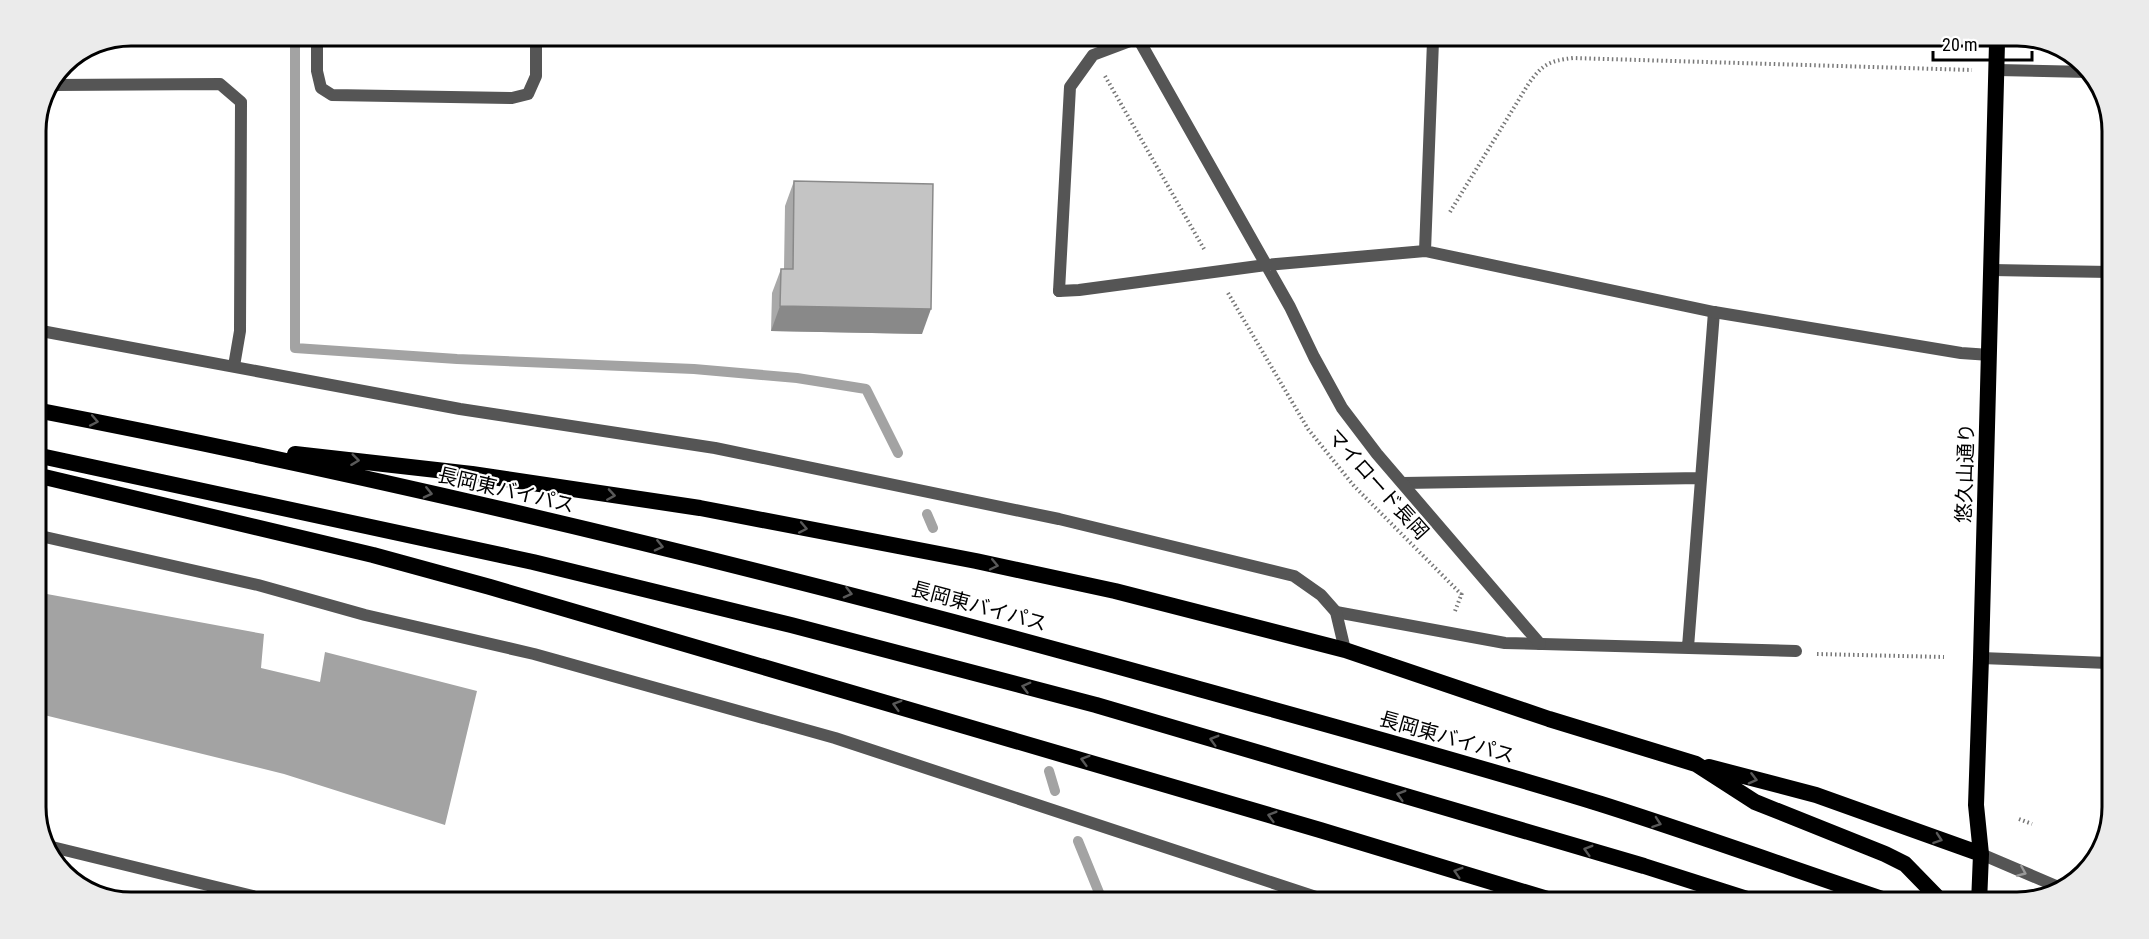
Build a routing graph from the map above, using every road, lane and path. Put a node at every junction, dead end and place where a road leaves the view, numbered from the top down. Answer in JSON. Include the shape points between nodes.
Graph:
{"nodes":[{"id":1,"x":317,"y":46,"type":"edge"},
{"id":2,"x":536,"y":46,"type":"edge"},
{"id":3,"x":1117,"y":46,"type":"edge"},
{"id":4,"x":1142,"y":46,"type":"edge"},
{"id":5,"x":1433,"y":46,"type":"edge"},
{"id":6,"x":1997,"y":46,"type":"edge"},
{"id":7,"x":1997,"y":70,"type":"junction"},
{"id":8,"x":2079,"y":72,"type":"edge"},
{"id":9,"x":1103,"y":73,"type":"dead end"},
{"id":10,"x":61,"y":85,"type":"edge"},
{"id":11,"x":1425,"y":251,"type":"junction"},
{"id":12,"x":1206,"y":253,"type":"dead end"},
{"id":13,"x":1266,"y":265,"type":"junction"},
{"id":14,"x":1992,"y":270,"type":"junction"},
{"id":15,"x":2102,"y":272,"type":"edge"},
{"id":16,"x":1228,"y":293,"type":"dead end"},
{"id":17,"x":1714,"y":312,"type":"junction"},
{"id":18,"x":47,"y":332,"type":"edge"},
{"id":19,"x":1990,"y":355,"type":"junction"},
{"id":20,"x":234,"y":366,"type":"junction"},
{"id":21,"x":47,"y":412,"type":"edge"},
{"id":22,"x":214,"y":444,"type":"junction"},
{"id":23,"x":47,"y":457,"type":"edge"},
{"id":24,"x":47,"y":478,"type":"edge"},
{"id":25,"x":1700,"y":478,"type":"junction"},
{"id":26,"x":1403,"y":483,"type":"junction"},
{"id":27,"x":47,"y":537,"type":"edge"},
{"id":28,"x":1487,"y":581,"type":"junction"},
{"id":29,"x":1461,"y":594,"type":"junction"},
{"id":30,"x":1336,"y":612,"type":"junction"},
{"id":31,"x":1447,"y":632,"type":"junction"},
{"id":32,"x":1540,"y":644,"type":"junction"},
{"id":33,"x":1688,"y":647,"type":"junction"},
{"id":34,"x":1345,"y":650,"type":"junction"},
{"id":35,"x":1796,"y":651,"type":"joint"},
{"id":36,"x":1944,"y":657,"type":"dead end"},
{"id":37,"x":1982,"y":658,"type":"junction"},
{"id":38,"x":2102,"y":663,"type":"edge"},
{"id":39,"x":1696,"y":764,"type":"junction"},
{"id":40,"x":2019,"y":819,"type":"dead end"},
{"id":41,"x":2032,"y":824,"type":"dead end"},
{"id":42,"x":57,"y":848,"type":"edge"},
{"id":43,"x":1981,"y":854,"type":"junction"},
{"id":44,"x":2053,"y":885,"type":"edge"},
{"id":45,"x":237,"y":892,"type":"edge"},
{"id":46,"x":1301,"y":892,"type":"edge"},
{"id":47,"x":1524,"y":892,"type":"edge"},
{"id":48,"x":1726,"y":892,"type":"edge"},
{"id":49,"x":1861,"y":892,"type":"edge"},
{"id":50,"x":1932,"y":892,"type":"edge"},
{"id":51,"x":1979,"y":892,"type":"edge"}],
"edges":[{"from":1,"to":2,"type":"street","via":[[321,88],[332,95],[513,98],[528,94],[536,76]]},
{"from":3,"to":13,"type":"street","via":[[1093,55],[1070,87],[1059,291]]},
{"from":4,"to":13,"type":"street"},
{"from":5,"to":11,"type":"street"},
{"from":6,"to":7,"type":"highway","name":"悠久山通り"},
{"from":7,"to":8,"type":"street"},
{"from":7,"to":11,"type":"path","via":[[1554,60],[1541,67],[1529,83]]},
{"from":7,"to":14,"type":"highway","name":"悠久山通り"},
{"from":9,"to":12,"type":"path"},
{"from":10,"to":20,"type":"street","via":[[220,84],[241,102],[240,331]]},
{"from":11,"to":13,"type":"street"},
{"from":11,"to":17,"type":"street"},
{"from":13,"to":26,"type":"street","via":[[1342,408]]},
{"from":14,"to":15,"type":"street"},
{"from":14,"to":19,"type":"highway","name":"悠久山通り"},
{"from":16,"to":29,"type":"path","name":"マイロード長岡","via":[[1308,429],[1354,486]]},
{"from":17,"to":19,"type":"street"},
{"from":17,"to":25,"type":"street"},
{"from":18,"to":20,"type":"street"},
{"from":19,"to":37,"type":"highway","name":"悠久山通り"},
{"from":20,"to":30,"type":"street","via":[[460,409],[715,448],[1059,519],[1294,576],[1321,594]]},
{"from":21,"to":22,"type":"highway","name":"長岡東バイパス","one_way":true},
{"from":22,"to":34,"type":"highway","one_way":true,"via":[[472,474],[712,510],[1115,591]]},
{"from":22,"to":49,"type":"highway","name":"長岡東バイパス","one_way":true,"via":[[686,552],[901,606],[1420,750],[1602,805]]},
{"from":48,"to":23,"type":"highway","one_way":true,"via":[[1096,705],[791,625],[533,562]]},
{"from":47,"to":24,"type":"highway","one_way":true,"via":[[490,587],[373,555]]},
{"from":25,"to":26,"type":"street"},
{"from":25,"to":33,"type":"street"},
{"from":26,"to":28,"type":"street"},
{"from":27,"to":46,"type":"street","via":[[534,654],[835,738]]},
{"from":28,"to":29,"type":"path"},
{"from":28,"to":32,"type":"street"},
{"from":29,"to":31,"type":"path"},
{"from":30,"to":31,"type":"street"},
{"from":30,"to":34,"type":"street"},
{"from":31,"to":32,"type":"street","via":[[1505,643]]},
{"from":32,"to":33,"type":"street"},
{"from":33,"to":35,"type":"street"},
{"from":34,"to":39,"type":"highway"},
{"from":35,"to":36,"type":"path"},
{"from":37,"to":38,"type":"street"},
{"from":37,"to":43,"type":"highway","name":"悠久山通り","via":[[1976,805]]},
{"from":39,"to":43,"type":"highway","one_way":true,"via":[[1816,795]]},
{"from":39,"to":50,"type":"highway","via":[[1755,802],[1905,864]]},
{"from":40,"to":41,"type":"path"},
{"from":42,"to":45,"type":"street"},
{"from":43,"to":44,"type":"street","one_way":true},
{"from":43,"to":51,"type":"highway","name":"悠久山通り"}]}
